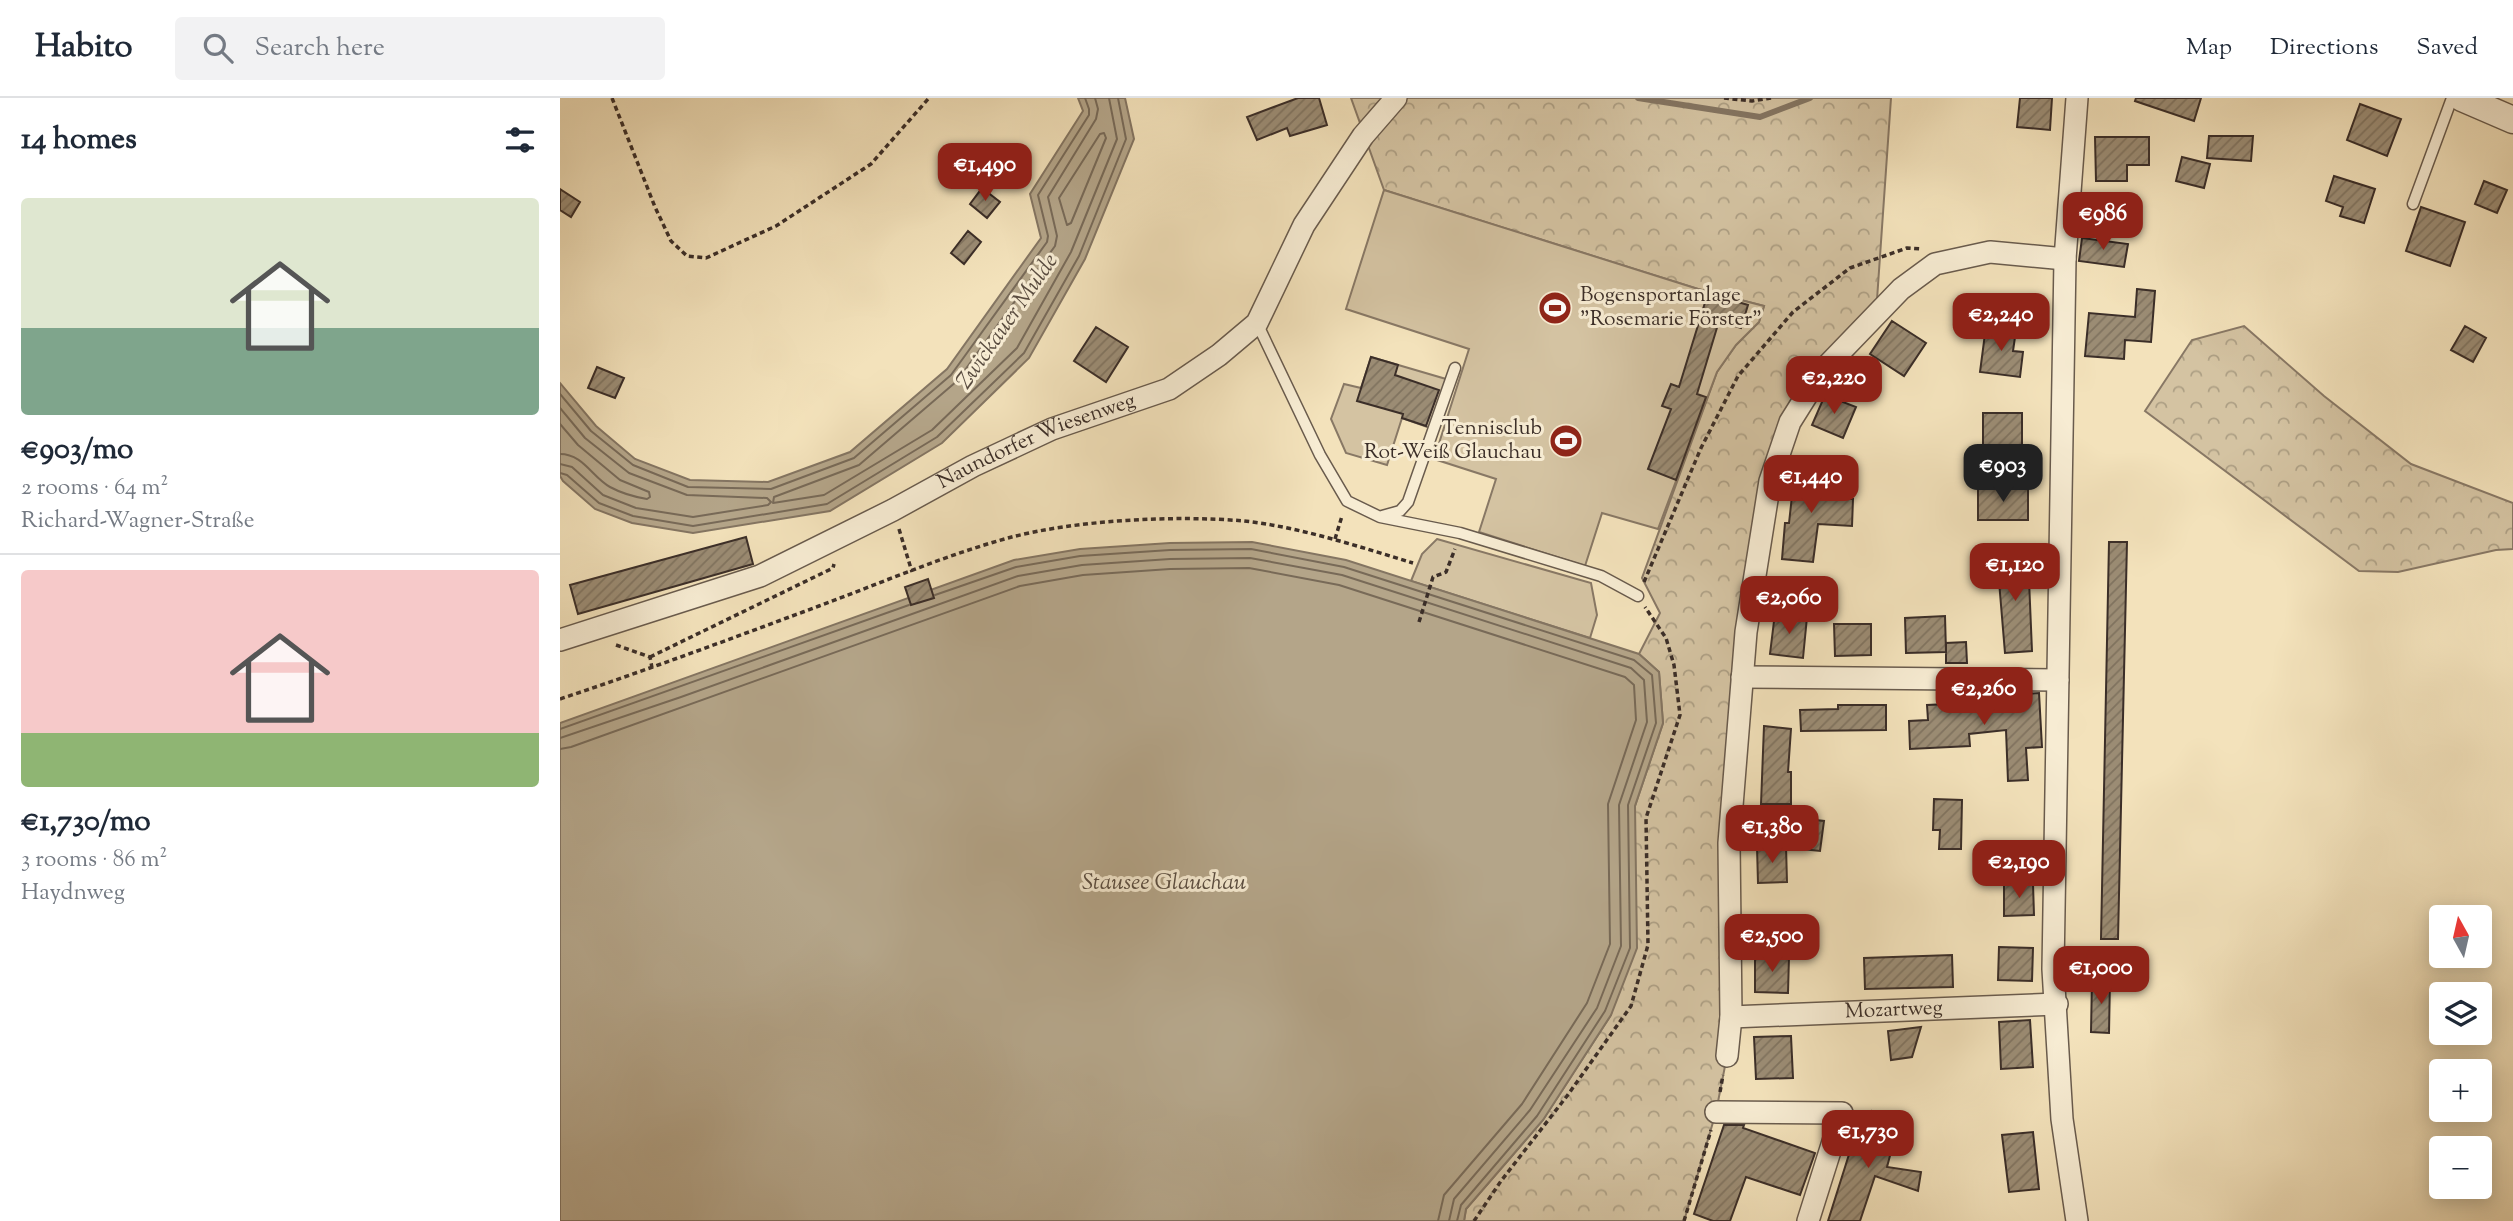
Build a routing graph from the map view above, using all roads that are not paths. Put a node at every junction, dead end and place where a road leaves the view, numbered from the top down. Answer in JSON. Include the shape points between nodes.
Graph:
{"nodes":[{"id":1,"x":1396,"y":98,"type":"edge"},
{"id":2,"x":2077,"y":98,"type":"edge"},
{"id":3,"x":2452,"y":98,"type":"edge"},
{"id":4,"x":2462,"y":98,"type":"edge"},
{"id":5,"x":2513,"y":120,"type":"edge"},
{"id":6,"x":2413,"y":204,"type":"dead end"},
{"id":7,"x":2065,"y":259,"type":"junction"},
{"id":8,"x":1257,"y":323,"type":"junction"},
{"id":9,"x":1455,"y":368,"type":"dead end"},
{"id":10,"x":1380,"y":517,"type":"junction"},
{"id":11,"x":1638,"y":596,"type":"road end"},
{"id":12,"x":560,"y":640,"type":"edge"},
{"id":13,"x":1742,"y":677,"type":"junction"},
{"id":14,"x":2058,"y":680,"type":"junction"},
{"id":15,"x":2057,"y":1004,"type":"junction"},
{"id":16,"x":1731,"y":1017,"type":"junction"},
{"id":17,"x":1727,"y":1056,"type":"road end"},
{"id":18,"x":1716,"y":1112,"type":"road end"},
{"id":19,"x":1808,"y":1221,"type":"edge"},
{"id":20,"x":2077,"y":1221,"type":"edge"}],
"edges":[{"from":1,"to":8,"type":"street","name":"Naundorfer Wiesenweg","via":[[1363,136],[1304,225]]},
{"from":2,"to":7,"type":"street"},
{"from":3,"to":6,"type":"lane"},
{"from":4,"to":5,"type":"street"},
{"from":7,"to":13,"type":"street","via":[[1990,252],[1935,264],[1901,289],[1822,371],[1790,422],[1770,481]]},
{"from":7,"to":14,"type":"street"},
{"from":8,"to":10,"type":"lane","via":[[1347,501]]},
{"from":8,"to":12,"type":"street","name":"Naundorfer Wiesenweg","via":[[1169,389],[1052,429],[760,576]]},
{"from":9,"to":10,"type":"lane","via":[[1408,502],[1400,511]]},
{"from":10,"to":11,"type":"lane","via":[[1460,533],[1601,576]]},
{"from":13,"to":14,"type":"street"},
{"from":13,"to":16,"type":"street","via":[[1729,843]]},
{"from":14,"to":15,"type":"street","via":[[2053,969]]},
{"from":15,"to":16,"type":"street","name":"Mozartweg"},
{"from":15,"to":20,"type":"street","via":[[2062,1119]]},
{"from":16,"to":17,"type":"street"},
{"from":18,"to":19,"type":"street","via":[[1842,1113]]}]}
